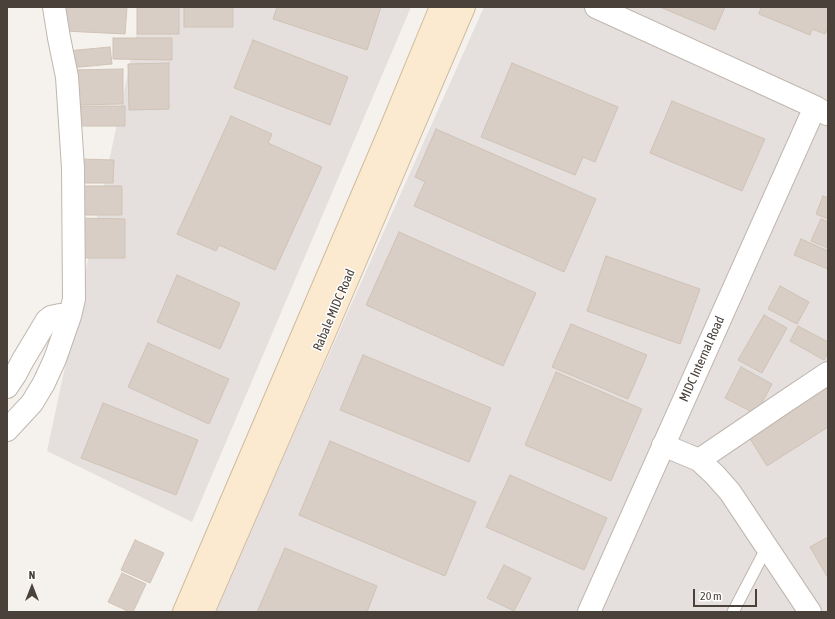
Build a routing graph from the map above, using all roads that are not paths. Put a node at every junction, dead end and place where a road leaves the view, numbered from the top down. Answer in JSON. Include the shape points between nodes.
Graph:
{"nodes":[{"id":1,"x":54,"y":7,"type":"edge"},
{"id":2,"x":441,"y":7,"type":"edge"},
{"id":3,"x":464,"y":7,"type":"edge"},
{"id":4,"x":596,"y":7,"type":"edge"},
{"id":5,"x":821,"y":111,"type":"edge"},
{"id":6,"x":356,"y":233,"type":"junction"},
{"id":7,"x":70,"y":316,"type":"junction"},
{"id":8,"x":828,"y":374,"type":"edge"},
{"id":9,"x":7,"y":387,"type":"edge"},
{"id":10,"x":7,"y":430,"type":"edge"},
{"id":11,"x":663,"y":445,"type":"junction"},
{"id":12,"x":261,"y":457,"type":"junction"},
{"id":13,"x":699,"y":460,"type":"junction"},
{"id":14,"x":767,"y":547,"type":"junction"},
{"id":15,"x":184,"y":612,"type":"edge"},
{"id":16,"x":203,"y":612,"type":"edge"},
{"id":17,"x":589,"y":612,"type":"edge"},
{"id":18,"x":733,"y":612,"type":"edge"},
{"id":19,"x":810,"y":612,"type":"edge"}],
"edges":[{"from":1,"to":7,"type":"street","via":[[67,76],[73,168],[74,299]]},
{"from":2,"to":6,"type":"main road","name":"Rabale MIDC Road"},
{"from":3,"to":6,"type":"main road","name":"Rabale MIDC Road"},
{"from":4,"to":5,"type":"street"},
{"from":5,"to":11,"type":"street","name":"MIDC Internal Road"},
{"from":6,"to":12,"type":"main road","name":"Rabale MIDC Road"},
{"from":7,"to":9,"type":"street","via":[[60,315],[47,320],[16,376]]},
{"from":7,"to":10,"type":"street","via":[[44,383],[32,402]]},
{"from":8,"to":13,"type":"street"},
{"from":11,"to":13,"type":"street"},
{"from":11,"to":17,"type":"street","name":"MIDC Internal Road"},
{"from":12,"to":15,"type":"main road","name":"Rabale MIDC Road"},
{"from":12,"to":16,"type":"main road","name":"Rabale MIDC Road"},
{"from":13,"to":14,"type":"street","via":[[730,492]]},
{"from":14,"to":18,"type":"lane"},
{"from":14,"to":19,"type":"street"}]}
